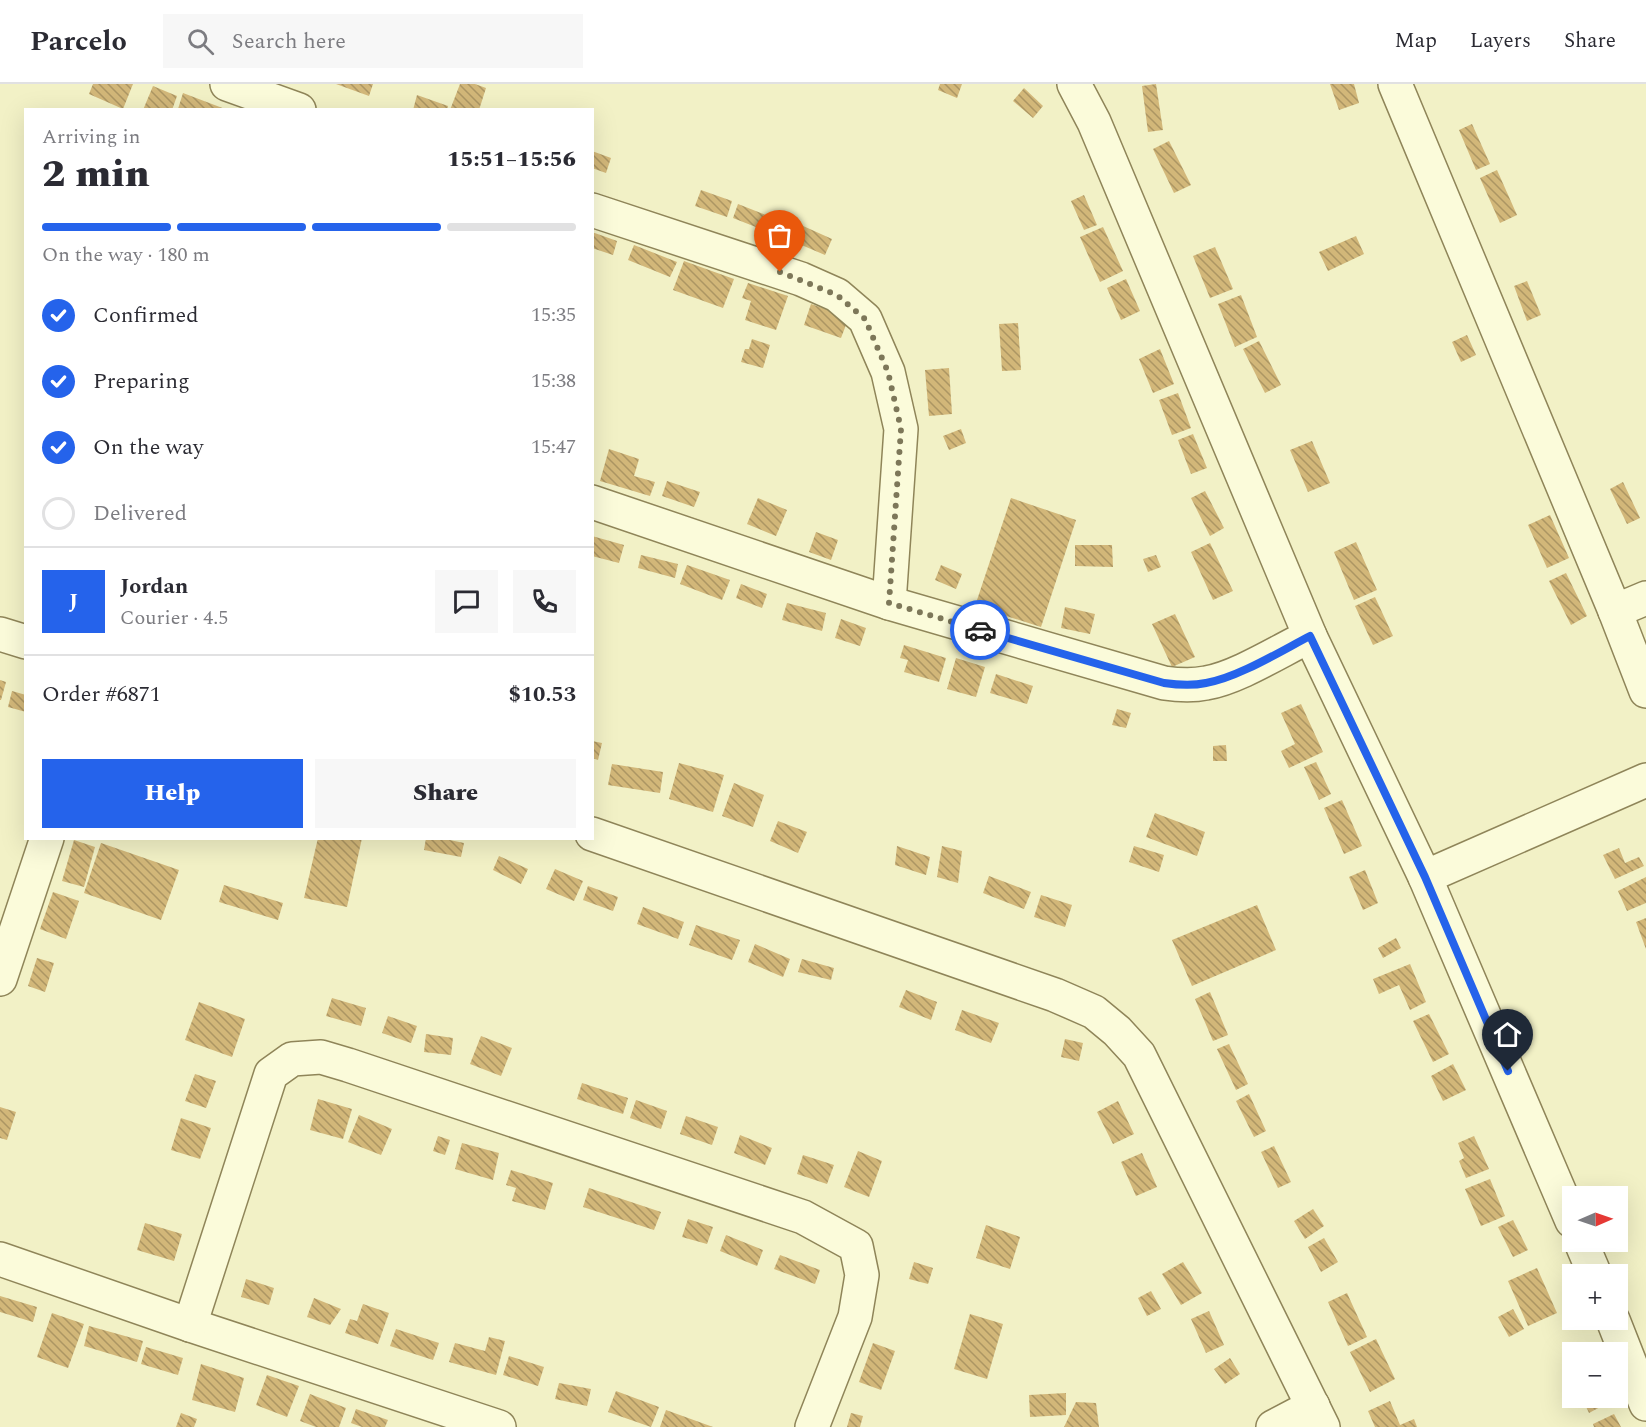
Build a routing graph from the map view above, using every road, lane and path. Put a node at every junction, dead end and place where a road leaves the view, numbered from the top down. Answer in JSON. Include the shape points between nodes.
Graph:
{"nodes":[{"id":1,"x":226,"y":84,"type":"edge"},
{"id":2,"x":1074,"y":84,"type":"edge"},
{"id":3,"x":1395,"y":84,"type":"edge"},
{"id":4,"x":293,"y":108,"type":"edge"},
{"id":5,"x":594,"y":211,"type":"edge"},
{"id":6,"x":594,"y":503,"type":"edge"},
{"id":7,"x":1646,"y":598,"type":"edge"},
{"id":8,"x":889,"y":603,"type":"junction"},
{"id":9,"x":1615,"y":611,"type":"junction"},
{"id":10,"x":0,"y":634,"type":"edge"},
{"id":11,"x":1310,"y":636,"type":"junction"},
{"id":12,"x":24,"y":641,"type":"edge"},
{"id":13,"x":1646,"y":691,"type":"edge"},
{"id":14,"x":1646,"y":780,"type":"edge"},
{"id":15,"x":594,"y":835,"type":"edge"},
{"id":16,"x":46,"y":840,"type":"edge"},
{"id":17,"x":1425,"y":877,"type":"junction"},
{"id":18,"x":3,"y":961,"type":"edge"},
{"id":19,"x":1562,"y":1198,"type":"edge"},
{"id":20,"x":0,"y":1259,"type":"edge"},
{"id":21,"x":190,"y":1325,"type":"junction"},
{"id":22,"x":1616,"y":1330,"type":"edge"},
{"id":23,"x":1646,"y":1404,"type":"edge"},
{"id":24,"x":1318,"y":1417,"type":"edge"},
{"id":25,"x":499,"y":1427,"type":"edge"},
{"id":26,"x":812,"y":1427,"type":"edge"},
{"id":27,"x":1273,"y":1427,"type":"edge"}],
"edges":[{"from":1,"to":4,"type":"street"},
{"from":2,"to":11,"type":"street","via":[[1095,122]]},
{"from":3,"to":9,"type":"street"},
{"from":5,"to":8,"type":"street","via":[[801,279],[837,295],[865,319],[888,372],[901,429]]},
{"from":6,"to":8,"type":"street"},
{"from":7,"to":9,"type":"street"},
{"from":8,"to":11,"type":"street","via":[[1164,683],[1184,685],[1226,678]]},
{"from":9,"to":13,"type":"street"},
{"from":10,"to":12,"type":"street"},
{"from":11,"to":17,"type":"street"},
{"from":14,"to":17,"type":"street"},
{"from":15,"to":24,"type":"street","via":[[1094,1012],[1139,1055]]},
{"from":16,"to":18,"type":"street"},
{"from":17,"to":19,"type":"street"},
{"from":20,"to":21,"type":"street"},
{"from":21,"to":25,"type":"street"},
{"from":21,"to":26,"type":"street","via":[[271,1074],[292,1059],[321,1057],[803,1216],[856,1246],[862,1275],[855,1317]]},
{"from":22,"to":23,"type":"street"},
{"from":24,"to":27,"type":"street"}]}
